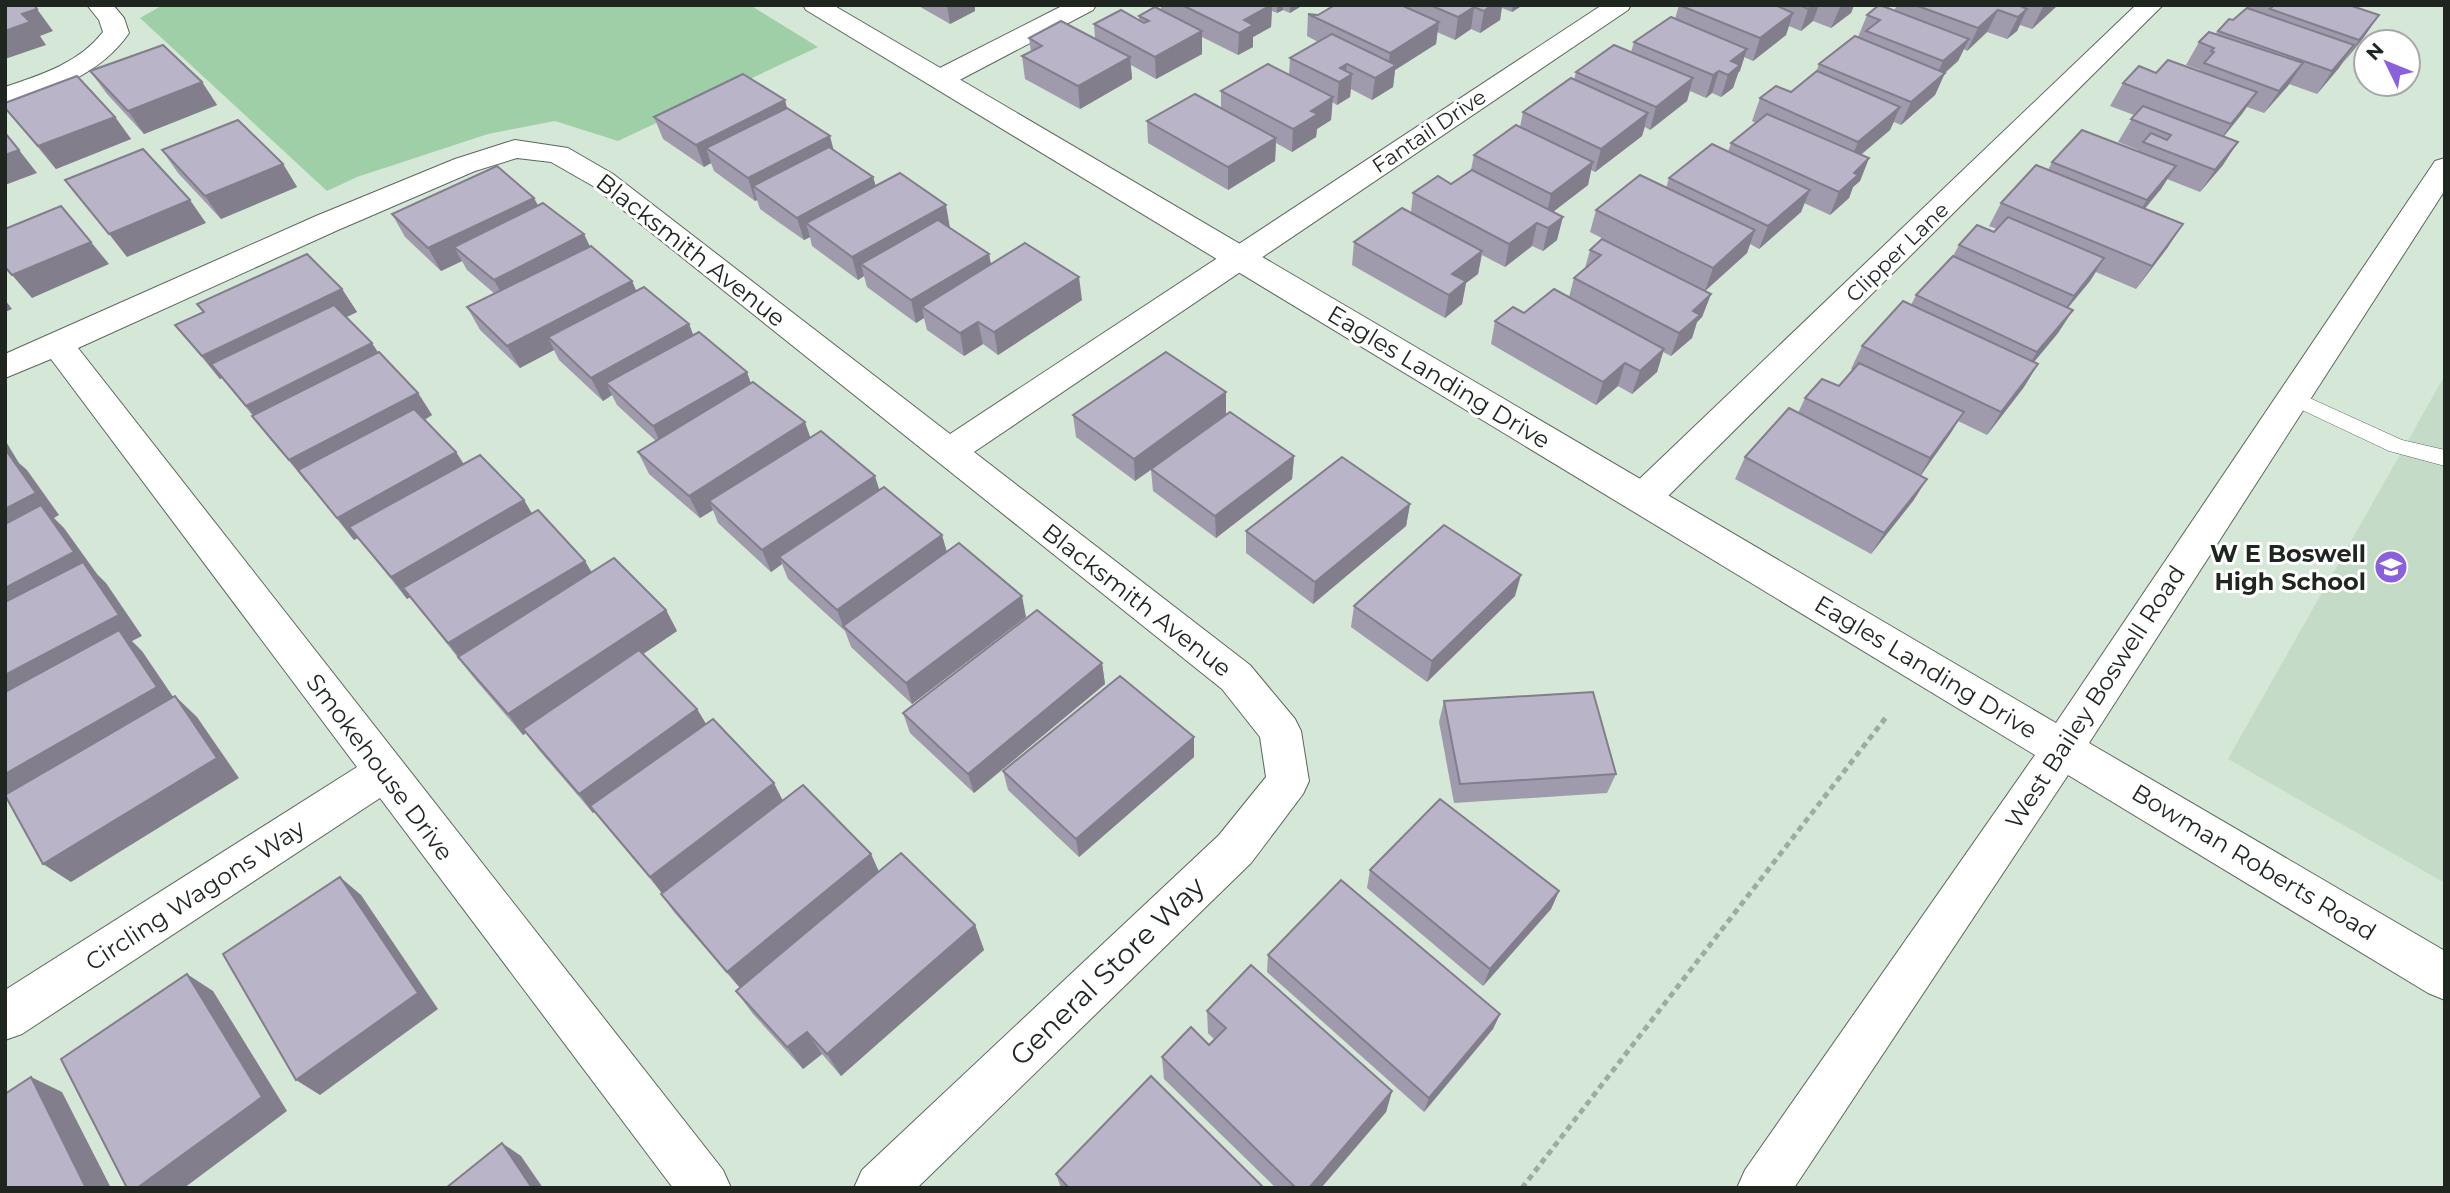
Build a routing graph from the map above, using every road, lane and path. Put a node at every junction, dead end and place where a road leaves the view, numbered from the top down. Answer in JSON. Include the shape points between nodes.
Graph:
{"nodes":[{"id":1,"x":99,"y":5,"type":"edge"},
{"id":2,"x":816,"y":5,"type":"edge"},
{"id":3,"x":1084,"y":5,"type":"edge"},
{"id":4,"x":1619,"y":5,"type":"edge"},
{"id":5,"x":2151,"y":5,"type":"edge"},
{"id":6,"x":940,"y":79,"type":"junction"},
{"id":7,"x":5,"y":96,"type":"edge"},
{"id":8,"x":2445,"y":167,"type":"edge"},
{"id":9,"x":1239,"y":257,"type":"junction"},
{"id":10,"x":57,"y":344,"type":"junction"},
{"id":11,"x":5,"y":367,"type":"edge"},
{"id":12,"x":2292,"y":397,"type":"junction"},
{"id":13,"x":949,"y":453,"type":"junction"},
{"id":14,"x":2445,"y":458,"type":"edge"},
{"id":15,"x":1643,"y":498,"type":"junction"},
{"id":16,"x":1887,"y":716,"type":"dead end"},
{"id":17,"x":1280,"y":731,"type":"joint"},
{"id":18,"x":2063,"y":748,"type":"junction"},
{"id":19,"x":384,"y":772,"type":"junction"},
{"id":20,"x":2445,"y":977,"type":"edge"},
{"id":21,"x":5,"y":1017,"type":"edge"},
{"id":22,"x":705,"y":1188,"type":"edge"},
{"id":23,"x":880,"y":1188,"type":"edge"},
{"id":24,"x":1521,"y":1188,"type":"edge"},
{"id":25,"x":1763,"y":1188,"type":"edge"}],
"edges":[{"from":1,"to":7,"type":"street","via":[[111,18],[116,33],[106,49],[82,65]]},
{"from":2,"to":6,"type":"street","name":"Eagles Landing Drive"},
{"from":3,"to":6,"type":"street"},
{"from":4,"to":9,"type":"street","name":"Fantail Drive"},
{"from":5,"to":15,"type":"street","name":"Clipper Lane"},
{"from":6,"to":9,"type":"street","name":"Eagles Landing Drive"},
{"from":8,"to":12,"type":"street","name":"West Bailey Boswell Road"},
{"from":9,"to":13,"type":"street","name":"Fantail Drive"},
{"from":9,"to":15,"type":"street","name":"Eagles Landing Drive"},
{"from":10,"to":11,"type":"street","name":"Blacksmith Avenue"},
{"from":10,"to":13,"type":"street","name":"Blacksmith Avenue","via":[[465,165],[515,149],[558,154],[603,180]]},
{"from":10,"to":19,"type":"street","name":"Smokehouse Drive"},
{"from":12,"to":14,"type":"lane","via":[[2396,446]]},
{"from":12,"to":18,"type":"street","name":"West Bailey Boswell Road"},
{"from":13,"to":17,"type":"street","name":"Blacksmith Avenue","via":[[1236,677]]},
{"from":15,"to":18,"type":"street","name":"Eagles Landing Drive"},
{"from":16,"to":24,"type":"path"},
{"from":17,"to":23,"type":"street","name":"General Store Way","via":[[1288,781],[1234,849]]},
{"from":18,"to":20,"type":"street","name":"Bowman Roberts Road"},
{"from":18,"to":25,"type":"street","name":"West Bailey Boswell Road"},
{"from":19,"to":21,"type":"street","name":"Circling Wagons Way"},
{"from":19,"to":22,"type":"street","name":"Smokehouse Drive"}]}
